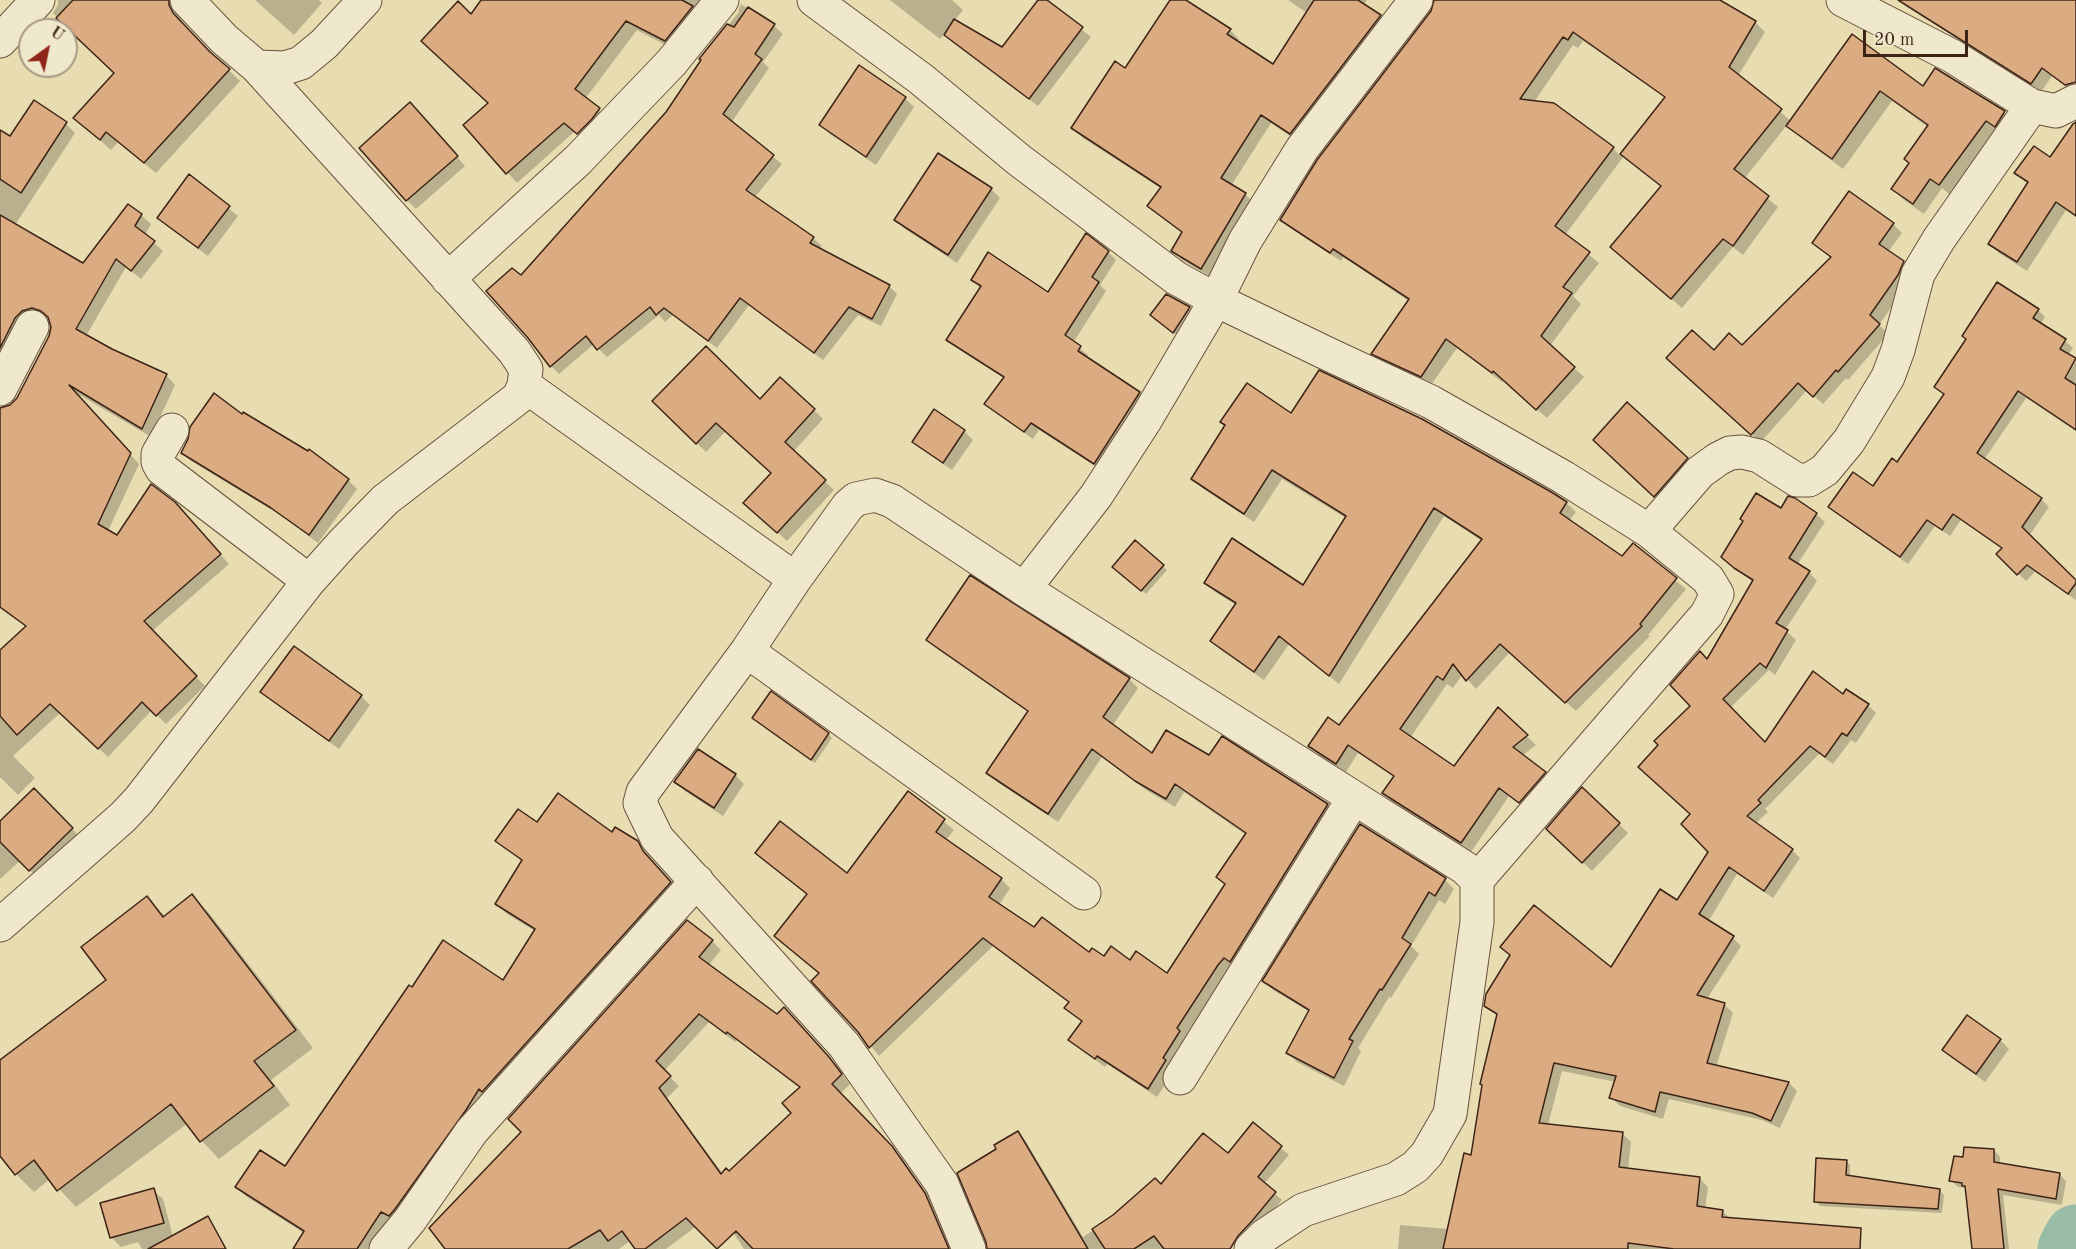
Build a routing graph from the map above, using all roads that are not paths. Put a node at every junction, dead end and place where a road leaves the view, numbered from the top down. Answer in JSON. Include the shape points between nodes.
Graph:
{"nodes":[{"id":1,"x":38,"y":0,"type":"edge"},
{"id":2,"x":187,"y":0,"type":"edge"},
{"id":3,"x":365,"y":0,"type":"edge"},
{"id":4,"x":722,"y":0,"type":"edge"},
{"id":5,"x":814,"y":0,"type":"edge"},
{"id":6,"x":1416,"y":0,"type":"edge"},
{"id":7,"x":1843,"y":0,"type":"edge"},
{"id":8,"x":0,"y":41,"type":"edge"},
{"id":9,"x":257,"y":67,"type":"junction"},
{"id":10,"x":2076,"y":101,"type":"edge"},
{"id":11,"x":2032,"y":106,"type":"junction"},
{"id":12,"x":448,"y":279,"type":"junction"},
{"id":13,"x":1216,"y":300,"type":"junction"},
{"id":14,"x":32,"y":327,"type":"dead end"},
{"id":15,"x":524,"y":385,"type":"junction"},
{"id":16,"x":0,"y":389,"type":"edge"},
{"id":17,"x":172,"y":430,"type":"dead end"},
{"id":18,"x":1649,"y":531,"type":"junction"},
{"id":19,"x":795,"y":579,"type":"junction"},
{"id":20,"x":309,"y":581,"type":"junction"},
{"id":21,"x":1024,"y":589,"type":"junction"},
{"id":22,"x":747,"y":651,"type":"junction"},
{"id":23,"x":1354,"y":798,"type":"junction"},
{"id":24,"x":1477,"y":880,"type":"junction"},
{"id":25,"x":696,"y":881,"type":"junction"},
{"id":26,"x":1084,"y":892,"type":"dead end"},
{"id":27,"x":0,"y":925,"type":"edge"},
{"id":28,"x":1180,"y":1078,"type":"dead end"},
{"id":29,"x":386,"y":1249,"type":"edge"},
{"id":30,"x":969,"y":1249,"type":"edge"},
{"id":31,"x":1251,"y":1249,"type":"edge"}],
"edges":[{"from":1,"to":8,"type":"street"},
{"from":2,"to":9,"type":"street"},
{"from":3,"to":9,"type":"street","via":[[302,63],[285,68]]},
{"from":4,"to":12,"type":"street","via":[[671,63],[579,160]]},
{"from":5,"to":13,"type":"street","via":[[1167,271]]},
{"from":6,"to":13,"type":"street","via":[[1302,149],[1245,241]]},
{"from":7,"to":11,"type":"street","via":[[1952,56]]},
{"from":9,"to":12,"type":"street"},
{"from":10,"to":11,"type":"street","via":[[2056,111]]},
{"from":11,"to":18,"type":"street","via":[[1918,274],[1888,377],[1849,441],[1825,470],[1809,480],[1797,480],[1759,456],[1730,453],[1700,472]]},
{"from":12,"to":15,"type":"street","via":[[514,351],[526,369]]},
{"from":13,"to":18,"type":"street","via":[[1431,402]]},
{"from":13,"to":21,"type":"street","via":[[1096,496]]},
{"from":14,"to":16,"type":"street"},
{"from":15,"to":19,"type":"street"},
{"from":15,"to":20,"type":"street","via":[[519,397],[386,500]]},
{"from":17,"to":20,"type":"street","via":[[158,454],[162,469]]},
{"from":18,"to":24,"type":"street","via":[[1708,579],[1717,594],[1707,614]]},
{"from":19,"to":21,"type":"street","via":[[848,506],[856,499],[875,495],[892,501]]},
{"from":19,"to":22,"type":"street"},
{"from":20,"to":27,"type":"street","via":[[139,800]]},
{"from":21,"to":23,"type":"street"},
{"from":22,"to":25,"type":"street","via":[[643,792],[640,802],[657,838]]},
{"from":22,"to":26,"type":"street"},
{"from":23,"to":24,"type":"street","via":[[1465,868]]},
{"from":23,"to":28,"type":"street"},
{"from":24,"to":31,"type":"street","via":[[1477,922],[1450,1114],[1427,1154],[1396,1179],[1303,1210]]},
{"from":25,"to":29,"type":"street","via":[[472,1131]]},
{"from":25,"to":30,"type":"street","via":[[844,1045],[942,1184]]}]}
